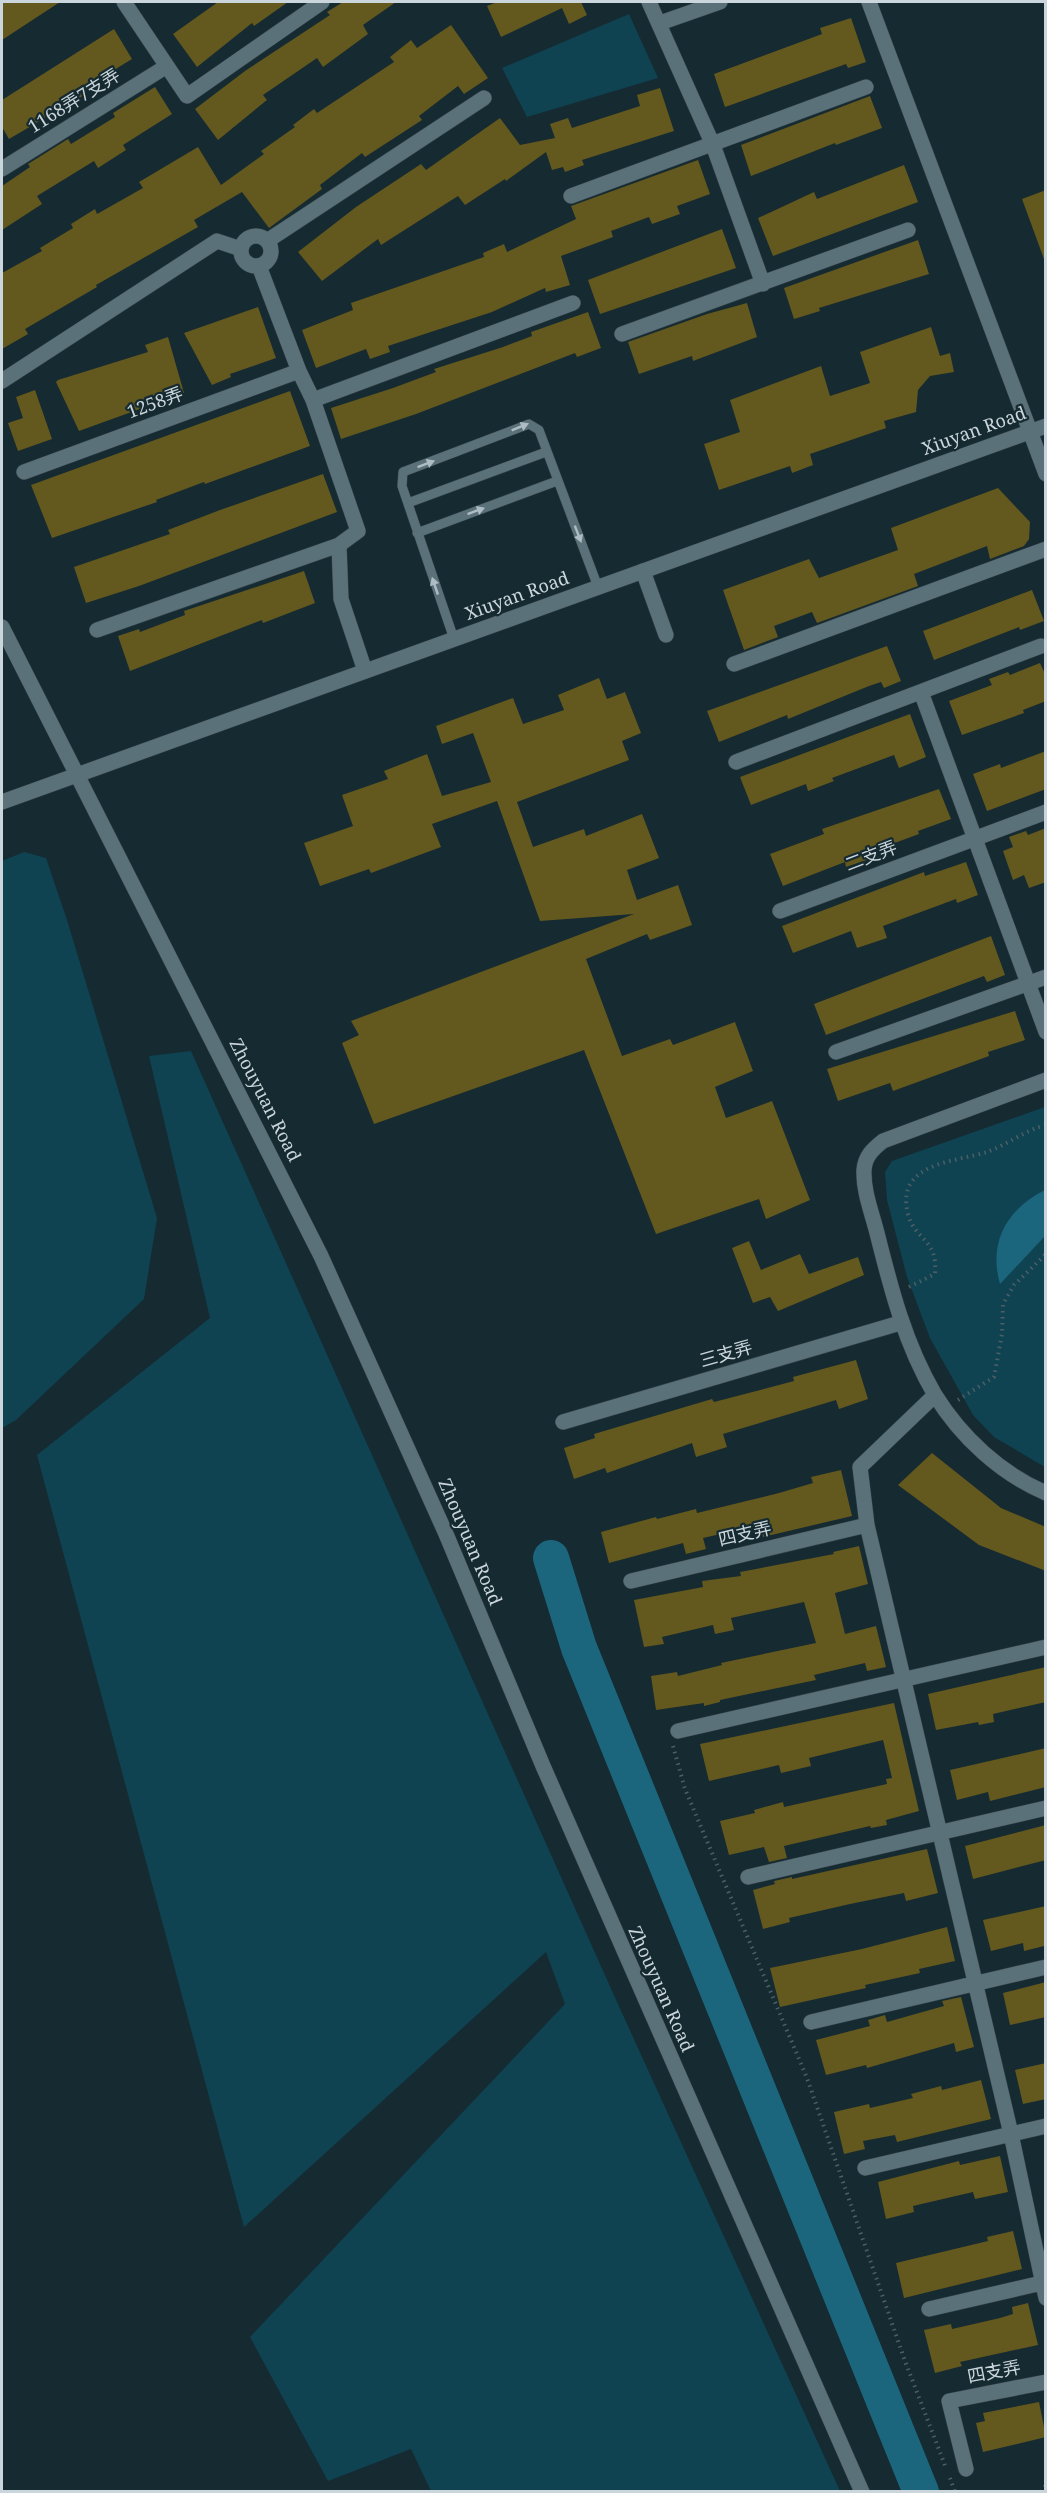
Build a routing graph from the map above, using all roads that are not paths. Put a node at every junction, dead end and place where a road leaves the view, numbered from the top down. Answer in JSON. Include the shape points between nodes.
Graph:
{"nodes":[{"id":1,"x":124,"y":2,"type":"edge"},
{"id":2,"x":322,"y":2,"type":"edge"},
{"id":3,"x":649,"y":2,"type":"edge"},
{"id":4,"x":720,"y":2,"type":"edge"},
{"id":5,"x":869,"y":2,"type":"edge"},
{"id":6,"x":660,"y":23,"type":"junction"},
{"id":7,"x":167,"y":66,"type":"junction"},
{"id":8,"x":866,"y":87,"type":"dead end"},
{"id":9,"x":484,"y":98,"type":"dead end"},
{"id":10,"x":713,"y":145,"type":"junction"},
{"id":11,"x":2,"y":169,"type":"edge"},
{"id":12,"x":571,"y":196,"type":"dead end"},
{"id":13,"x":908,"y":230,"type":"dead end"},
{"id":14,"x":267,"y":241,"type":"junction"},
{"id":15,"x":241,"y":249,"type":"junction"},
{"id":16,"x":260,"y":266,"type":"junction"},
{"id":17,"x":763,"y":284,"type":"junction"},
{"id":18,"x":573,"y":303,"type":"dead end"},
{"id":19,"x":622,"y":334,"type":"dead end"},
{"id":20,"x":299,"y":371,"type":"junction"},
{"id":21,"x":2,"y":381,"type":"edge"},
{"id":22,"x":313,"y":400,"type":"junction"},
{"id":23,"x":1046,"y":426,"type":"edge"},
{"id":24,"x":1029,"y":432,"type":"junction"},
{"id":25,"x":546,"y":452,"type":"junction"},
{"id":26,"x":24,"y":472,"type":"dead end"},
{"id":27,"x":1046,"y":474,"type":"edge"},
{"id":28,"x":557,"y":481,"type":"junction"},
{"id":29,"x":408,"y":503,"type":"junction"},
{"id":30,"x":417,"y":533,"type":"junction"},
{"id":31,"x":339,"y":544,"type":"junction"},
{"id":32,"x":1046,"y":549,"type":"edge"},
{"id":33,"x":643,"y":571,"type":"junction"},
{"id":34,"x":598,"y":587,"type":"junction"},
{"id":35,"x":2,"y":627,"type":"edge"},
{"id":36,"x":97,"y":630,"type":"dead end"},
{"id":37,"x":666,"y":635,"type":"dead end"},
{"id":38,"x":454,"y":639,"type":"junction"},
{"id":39,"x":1041,"y":646,"type":"dead end"},
{"id":40,"x":734,"y":664,"type":"dead end"},
{"id":41,"x":365,"y":671,"type":"junction"},
{"id":42,"x":921,"y":693,"type":"junction"},
{"id":43,"x":735,"y":762,"type":"dead end"},
{"id":44,"x":77,"y":774,"type":"junction"},
{"id":45,"x":2,"y":802,"type":"edge"},
{"id":46,"x":1046,"y":812,"type":"edge"},
{"id":47,"x":976,"y":837,"type":"junction"},
{"id":48,"x":780,"y":911,"type":"dead end"},
{"id":49,"x":1046,"y":977,"type":"edge"},
{"id":50,"x":1029,"y":983,"type":"junction"},
{"id":51,"x":1046,"y":1032,"type":"edge"},
{"id":52,"x":836,"y":1052,"type":"dead end"},
{"id":53,"x":1046,"y":1080,"type":"edge"},
{"id":54,"x":900,"y":1323,"type":"junction"},
{"id":55,"x":935,"y":1395,"type":"junction"},
{"id":56,"x":563,"y":1422,"type":"dead end"},
{"id":57,"x":1046,"y":1493,"type":"edge"},
{"id":58,"x":867,"y":1525,"type":"junction"},
{"id":59,"x":631,"y":1581,"type":"dead end"},
{"id":60,"x":1046,"y":1647,"type":"edge"},
{"id":61,"x":903,"y":1679,"type":"junction"},
{"id":62,"x":678,"y":1731,"type":"road end"},
{"id":63,"x":1046,"y":1808,"type":"edge"},
{"id":64,"x":939,"y":1834,"type":"junction"},
{"id":65,"x":748,"y":1877,"type":"dead end"},
{"id":66,"x":1046,"y":1967,"type":"edge"},
{"id":67,"x":974,"y":1982,"type":"junction"},
{"id":68,"x":811,"y":2022,"type":"dead end"},
{"id":69,"x":1046,"y":2126,"type":"edge"},
{"id":70,"x":1011,"y":2134,"type":"junction"},
{"id":71,"x":865,"y":2168,"type":"dead end"},
{"id":72,"x":1044,"y":2288,"type":"edge"},
{"id":73,"x":929,"y":2309,"type":"dead end"},
{"id":74,"x":1046,"y":2382,"type":"edge"},
{"id":75,"x":966,"y":2469,"type":"dead end"},
{"id":76,"x":862,"y":2492,"type":"edge"}],
"edges":[{"from":1,"to":7,"type":"street"},
{"from":2,"to":7,"type":"street","via":[[187,96]]},
{"from":3,"to":6,"type":"street"},
{"from":4,"to":6,"type":"street"},
{"from":5,"to":24,"type":"street"},
{"from":6,"to":10,"type":"street"},
{"from":7,"to":11,"type":"street","name":"1168弄7支弄"},
{"from":8,"to":10,"type":"street"},
{"from":9,"to":14,"type":"street"},
{"from":10,"to":12,"type":"street"},
{"from":10,"to":17,"type":"street"},
{"from":13,"to":17,"type":"street"},
{"from":14,"to":15,"type":"street","via":[[252,237]]},
{"from":14,"to":16,"type":"street","via":[[271,253]]},
{"from":15,"to":16,"type":"street","via":[[247,263]]},
{"from":15,"to":21,"type":"street","via":[[217,241]]},
{"from":16,"to":20,"type":"street"},
{"from":17,"to":19,"type":"street"},
{"from":18,"to":22,"type":"street"},
{"from":20,"to":22,"type":"street"},
{"from":20,"to":26,"type":"street","name":"1258弄"},
{"from":22,"to":31,"type":"street","via":[[358,531]]},
{"from":23,"to":24,"type":"street","name":"Xiuyan Road"},
{"from":24,"to":27,"type":"street"},
{"from":24,"to":33,"type":"street","name":"Xiuyan Road"},
{"from":25,"to":28,"type":"lane"},
{"from":25,"to":29,"type":"lane"},
{"from":29,"to":25,"type":"lane","one_way":true,"via":[[402,486],[403,472],[529,424],[539,430]]},
{"from":30,"to":28,"type":"lane","one_way":true},
{"from":28,"to":34,"type":"lane","one_way":true},
{"from":29,"to":30,"type":"lane"},
{"from":38,"to":30,"type":"lane","one_way":true},
{"from":31,"to":36,"type":"street"},
{"from":31,"to":41,"type":"street","via":[[341,599]]},
{"from":32,"to":40,"type":"street"},
{"from":33,"to":34,"type":"street","name":"Xiuyan Road"},
{"from":33,"to":37,"type":"street"},
{"from":34,"to":38,"type":"street","name":"Xiuyan Road"},
{"from":35,"to":44,"type":"street","name":"Zhouyuan Road"},
{"from":38,"to":41,"type":"street","name":"Xiuyan Road"},
{"from":39,"to":42,"type":"street"},
{"from":41,"to":44,"type":"street","name":"Xiuyan Road"},
{"from":42,"to":43,"type":"street"},
{"from":42,"to":47,"type":"street"},
{"from":44,"to":45,"type":"street","name":"Xiuyan Road"},
{"from":44,"to":76,"type":"street","name":"Zhouyuan Road","via":[[321,1256],[446,1533],[543,1767]]},
{"from":46,"to":47,"type":"street","name":"二支弄"},
{"from":47,"to":48,"type":"street","name":"二支弄"},
{"from":47,"to":50,"type":"street"},
{"from":49,"to":50,"type":"street"},
{"from":50,"to":51,"type":"street"},
{"from":50,"to":52,"type":"street"},
{"from":53,"to":54,"type":"street","via":[[883,1141],[869,1153],[864,1170],[867,1194]]},
{"from":54,"to":55,"type":"street"},
{"from":54,"to":56,"type":"street","name":"三支弄"},
{"from":55,"to":57,"type":"street","via":[[976,1447],[1021,1483]]},
{"from":55,"to":58,"type":"street","via":[[860,1467]]},
{"from":58,"to":59,"type":"street","name":"四支弄"},
{"from":58,"to":61,"type":"street"},
{"from":60,"to":61,"type":"street"},
{"from":61,"to":62,"type":"street"},
{"from":61,"to":64,"type":"street"},
{"from":63,"to":64,"type":"street"},
{"from":64,"to":65,"type":"street"},
{"from":64,"to":67,"type":"street"},
{"from":66,"to":67,"type":"street"},
{"from":67,"to":68,"type":"street"},
{"from":67,"to":70,"type":"street"},
{"from":69,"to":70,"type":"street"},
{"from":70,"to":71,"type":"street"},
{"from":70,"to":72,"type":"street"},
{"from":72,"to":73,"type":"street"},
{"from":74,"to":75,"type":"street","name":"四支弄","via":[[949,2401]]}]}
